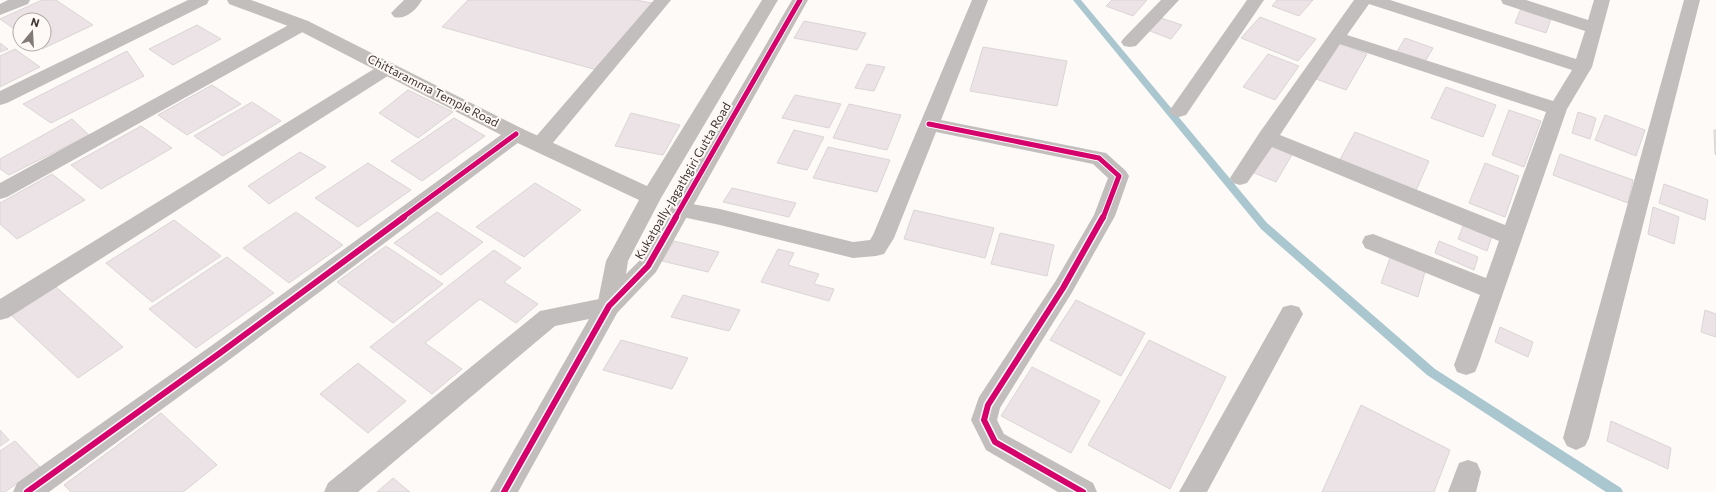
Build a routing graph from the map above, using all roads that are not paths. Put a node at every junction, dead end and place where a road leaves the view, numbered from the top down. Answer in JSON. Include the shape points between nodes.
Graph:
{"nodes":[{"id":1,"x":22,"y":0,"type":"edge"},
{"id":2,"x":202,"y":0,"type":"edge"},
{"id":3,"x":235,"y":0,"type":"edge"},
{"id":4,"x":414,"y":0,"type":"edge"},
{"id":5,"x":663,"y":0,"type":"edge"},
{"id":6,"x":770,"y":0,"type":"edge"},
{"id":7,"x":800,"y":0,"type":"edge"},
{"id":8,"x":980,"y":0,"type":"edge"},
{"id":9,"x":1171,"y":0,"type":"edge"},
{"id":10,"x":1256,"y":0,"type":"edge"},
{"id":11,"x":1363,"y":0,"type":"edge"},
{"id":12,"x":1373,"y":0,"type":"edge"},
{"id":13,"x":1509,"y":0,"type":"edge"},
{"id":14,"x":1602,"y":0,"type":"edge"},
{"id":15,"x":1692,"y":0,"type":"edge"},
{"id":16,"x":0,"y":10,"type":"edge"},
{"id":17,"x":400,"y":13,"type":"dead end"},
{"id":18,"x":302,"y":25,"type":"junction"},
{"id":19,"x":1594,"y":28,"type":"junction"},
{"id":20,"x":1336,"y":36,"type":"junction"},
{"id":21,"x":1130,"y":42,"type":"dead end"},
{"id":22,"x":1583,"y":67,"type":"junction"},
{"id":23,"x":388,"y":68,"type":"junction"},
{"id":24,"x":0,"y":99,"type":"edge"},
{"id":25,"x":1557,"y":109,"type":"junction"},
{"id":26,"x":1179,"y":111,"type":"dead end"},
{"id":27,"x":929,"y":124,"type":"junction"},
{"id":28,"x":516,"y":134,"type":"junction"},
{"id":29,"x":1267,"y":137,"type":"junction"},
{"id":30,"x":540,"y":145,"type":"junction"},
{"id":31,"x":1240,"y":178,"type":"dead end"},
{"id":32,"x":0,"y":192,"type":"edge"},
{"id":33,"x":651,"y":197,"type":"junction"},
{"id":34,"x":681,"y":210,"type":"junction"},
{"id":35,"x":1512,"y":236,"type":"junction"},
{"id":36,"x":1373,"y":242,"type":"dead end"},
{"id":37,"x":1492,"y":290,"type":"junction"},
{"id":38,"x":609,"y":306,"type":"junction"},
{"id":39,"x":0,"y":311,"type":"edge"},
{"id":40,"x":1291,"y":314,"type":"dead end"},
{"id":41,"x":1466,"y":365,"type":"dead end"},
{"id":42,"x":1576,"y":438,"type":"dead end"},
{"id":43,"x":27,"y":492,"type":"edge"},
{"id":44,"x":338,"y":492,"type":"edge"},
{"id":45,"x":504,"y":492,"type":"edge"},
{"id":46,"x":1083,"y":492,"type":"edge"},
{"id":47,"x":1193,"y":492,"type":"edge"}],
"edges":[{"from":1,"to":16,"type":"street"},
{"from":2,"to":24,"type":"street"},
{"from":3,"to":18,"type":"street","name":"Chittaramma Temple Road"},
{"from":4,"to":17,"type":"street"},
{"from":5,"to":30,"type":"street"},
{"from":6,"to":33,"type":"street","name":"Kukatpally-Jagathgiri Gutta Road"},
{"from":7,"to":34,"type":"street","name":"Kukatpally-Jagathgiri Gutta Road"},
{"from":8,"to":27,"type":"street"},
{"from":9,"to":21,"type":"street"},
{"from":10,"to":26,"type":"street"},
{"from":11,"to":20,"type":"street"},
{"from":12,"to":22,"type":"street"},
{"from":13,"to":19,"type":"street"},
{"from":14,"to":19,"type":"street"},
{"from":15,"to":42,"type":"street"},
{"from":18,"to":23,"type":"street","name":"Chittaramma Temple Road"},
{"from":18,"to":32,"type":"street"},
{"from":19,"to":22,"type":"street"},
{"from":20,"to":25,"type":"street"},
{"from":20,"to":29,"type":"street"},
{"from":22,"to":25,"type":"street"},
{"from":23,"to":28,"type":"street","name":"Chittaramma Temple Road"},
{"from":23,"to":39,"type":"street"},
{"from":25,"to":35,"type":"street"},
{"from":27,"to":34,"type":"street","via":[[884,238],[876,248],[853,250],[720,217]]},
{"from":27,"to":46,"type":"street","via":[[1099,158],[1119,176],[1104,216],[988,405],[984,420],[995,442]]},
{"from":28,"to":30,"type":"street","name":"Chittaramma Temple Road"},
{"from":28,"to":43,"type":"street"},
{"from":29,"to":31,"type":"street"},
{"from":29,"to":35,"type":"street"},
{"from":30,"to":33,"type":"street","name":"Chittaramma Temple Road"},
{"from":33,"to":38,"type":"street","name":"Kukatpally-Jagathgiri Gutta Road","via":[[617,261]]},
{"from":34,"to":38,"type":"street","name":"Kukatpally-Jagathgiri Gutta Road","via":[[648,266]]},
{"from":35,"to":37,"type":"street"},
{"from":36,"to":37,"type":"street"},
{"from":37,"to":41,"type":"street"},
{"from":38,"to":44,"type":"street","via":[[548,318]]},
{"from":38,"to":45,"type":"street","name":"Kukatpally-Jagathgiri Gutta Road"},
{"from":40,"to":47,"type":"street"}]}
